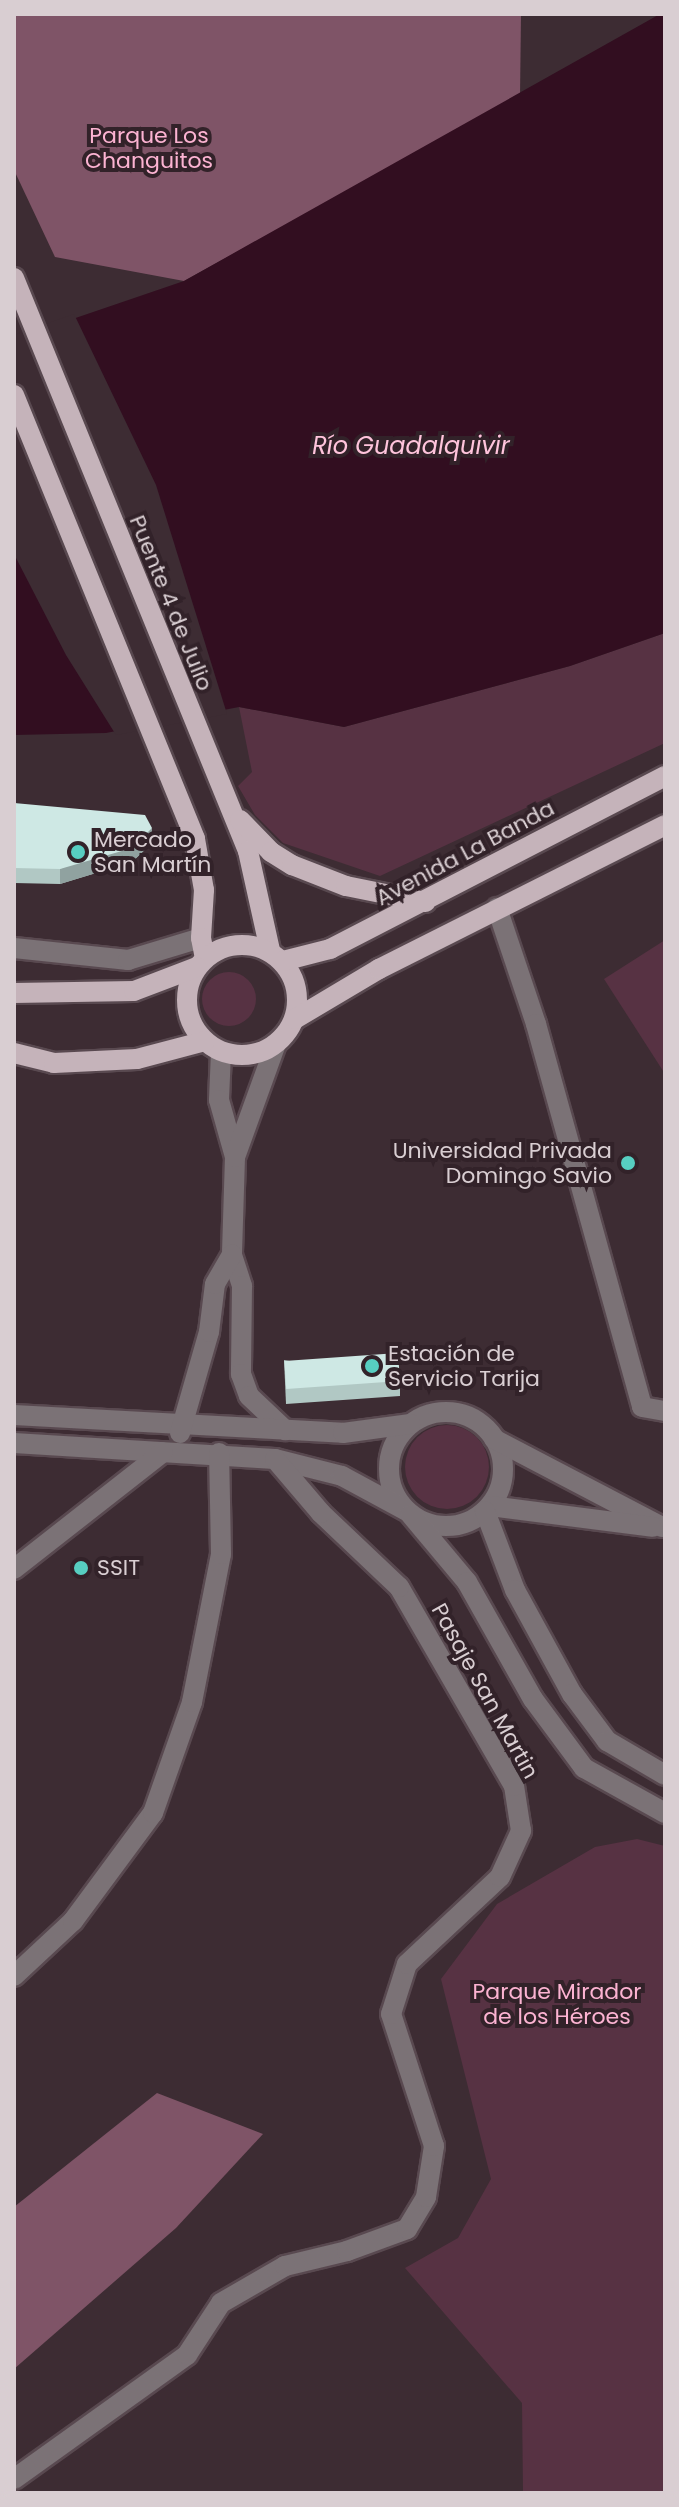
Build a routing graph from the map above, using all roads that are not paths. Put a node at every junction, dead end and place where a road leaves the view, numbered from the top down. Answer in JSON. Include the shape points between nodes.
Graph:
{"nodes":[{"id":1,"x":14,"y":278,"type":"edge"},
{"id":2,"x":14,"y":395,"type":"edge"},
{"id":3,"x":665,"y":776,"type":"edge"},
{"id":4,"x":221,"y":792,"type":"junction"},
{"id":5,"x":665,"y":825,"type":"edge"},
{"id":6,"x":425,"y":902,"type":"junction"},
{"id":7,"x":497,"y":908,"type":"junction"},
{"id":8,"x":14,"y":948,"type":"edge"},
{"id":9,"x":201,"y":954,"type":"junction"},
{"id":10,"x":276,"y":956,"type":"junction"},
{"id":11,"x":14,"y":993,"type":"edge"},
{"id":12,"x":295,"y":1019,"type":"junction"},
{"id":13,"x":276,"y":1044,"type":"junction"},
{"id":14,"x":213,"y":1046,"type":"junction"},
{"id":15,"x":14,"y":1053,"type":"edge"},
{"id":16,"x":235,"y":1157,"type":"junction"},
{"id":17,"x":232,"y":1255,"type":"junction"},
{"id":18,"x":665,"y":1411,"type":"edge"},
{"id":19,"x":14,"y":1415,"type":"edge"},
{"id":20,"x":180,"y":1423,"type":"junction"},
{"id":21,"x":410,"y":1424,"type":"junction"},
{"id":22,"x":285,"y":1430,"type":"junction"},
{"id":23,"x":494,"y":1439,"type":"junction"},
{"id":24,"x":14,"y":1443,"type":"edge"},
{"id":25,"x":171,"y":1452,"type":"junction"},
{"id":26,"x":219,"y":1453,"type":"junction"},
{"id":27,"x":275,"y":1459,"type":"junction"},
{"id":28,"x":488,"y":1508,"type":"junction"},
{"id":29,"x":408,"y":1512,"type":"junction"},
{"id":30,"x":663,"y":1527,"type":"edge"},
{"id":31,"x":14,"y":1569,"type":"edge"},
{"id":32,"x":665,"y":1775,"type":"edge"},
{"id":33,"x":665,"y":1813,"type":"edge"},
{"id":34,"x":14,"y":1976,"type":"edge"},
{"id":35,"x":14,"y":2479,"type":"edge"}],
"edges":[{"from":1,"to":4,"type":"main road","name":"Puente 4 de Julio"},
{"from":2,"to":9,"type":"main road","via":[[195,839],[204,890]]},
{"from":3,"to":6,"type":"main road","name":"Avenida La Banda"},
{"from":4,"to":6,"type":"main road","via":[[247,829],[292,865],[346,886]]},
{"from":4,"to":10,"type":"main road","name":"Puente 4 de Julio","via":[[248,851]]},
{"from":5,"to":7,"type":"main road"},
{"from":6,"to":10,"type":"main road","name":"Avenida La Banda","via":[[330,949]]},
{"from":7,"to":12,"type":"main road"},
{"from":7,"to":18,"type":"street","via":[[536,1024],[642,1407]]},
{"from":8,"to":9,"type":"street","via":[[128,960]]},
{"from":9,"to":10,"type":"main road","via":[[233,944]]},
{"from":9,"to":11,"type":"main road","via":[[134,991]]},
{"from":9,"to":14,"type":"main road","via":[[186,997],[194,1029]]},
{"from":10,"to":12,"type":"main road","via":[[297,988]]},
{"from":12,"to":13,"type":"main road"},
{"from":13,"to":14,"type":"main road","via":[[249,1055]]},
{"from":13,"to":16,"type":"street"},
{"from":14,"to":15,"type":"main road","via":[[137,1059],[54,1063]]},
{"from":14,"to":16,"type":"street","via":[[219,1100]]},
{"from":16,"to":17,"type":"street"},
{"from":17,"to":20,"type":"street","via":[[215,1284],[209,1332]]},
{"from":17,"to":22,"type":"street","via":[[242,1286],[241,1374],[249,1396]]},
{"from":19,"to":20,"type":"street"},
{"from":20,"to":22,"type":"street"},
{"from":20,"to":25,"type":"street"},
{"from":21,"to":22,"type":"street","via":[[343,1433]]},
{"from":21,"to":23,"type":"street","via":[[427,1415],[457,1413],[482,1424]]},
{"from":21,"to":29,"type":"street","via":[[397,1438],[388,1476]]},
{"from":23,"to":28,"type":"street","via":[[503,1473]]},
{"from":23,"to":30,"type":"street"},
{"from":24,"to":25,"type":"street"},
{"from":25,"to":26,"type":"street"},
{"from":25,"to":31,"type":"street"},
{"from":26,"to":27,"type":"street"},
{"from":26,"to":34,"type":"street","via":[[221,1554],[192,1702],[153,1813],[73,1921]]},
{"from":27,"to":29,"type":"street","via":[[342,1476]]},
{"from":27,"to":35,"type":"street","name":"Pasaje San Martin","via":[[321,1513],[399,1587],[514,1786],[521,1831],[500,1877],[407,1964],[391,2014],[434,2146],[426,2197],[407,2229],[285,2266],[221,2303],[187,2355]]},
{"from":28,"to":29,"type":"street","via":[[449,1527]]},
{"from":28,"to":30,"type":"street"},
{"from":28,"to":32,"type":"street","via":[[515,1590],[572,1694],[607,1741]]},
{"from":29,"to":33,"type":"street","via":[[467,1582],[533,1699],[584,1768]]}]}
